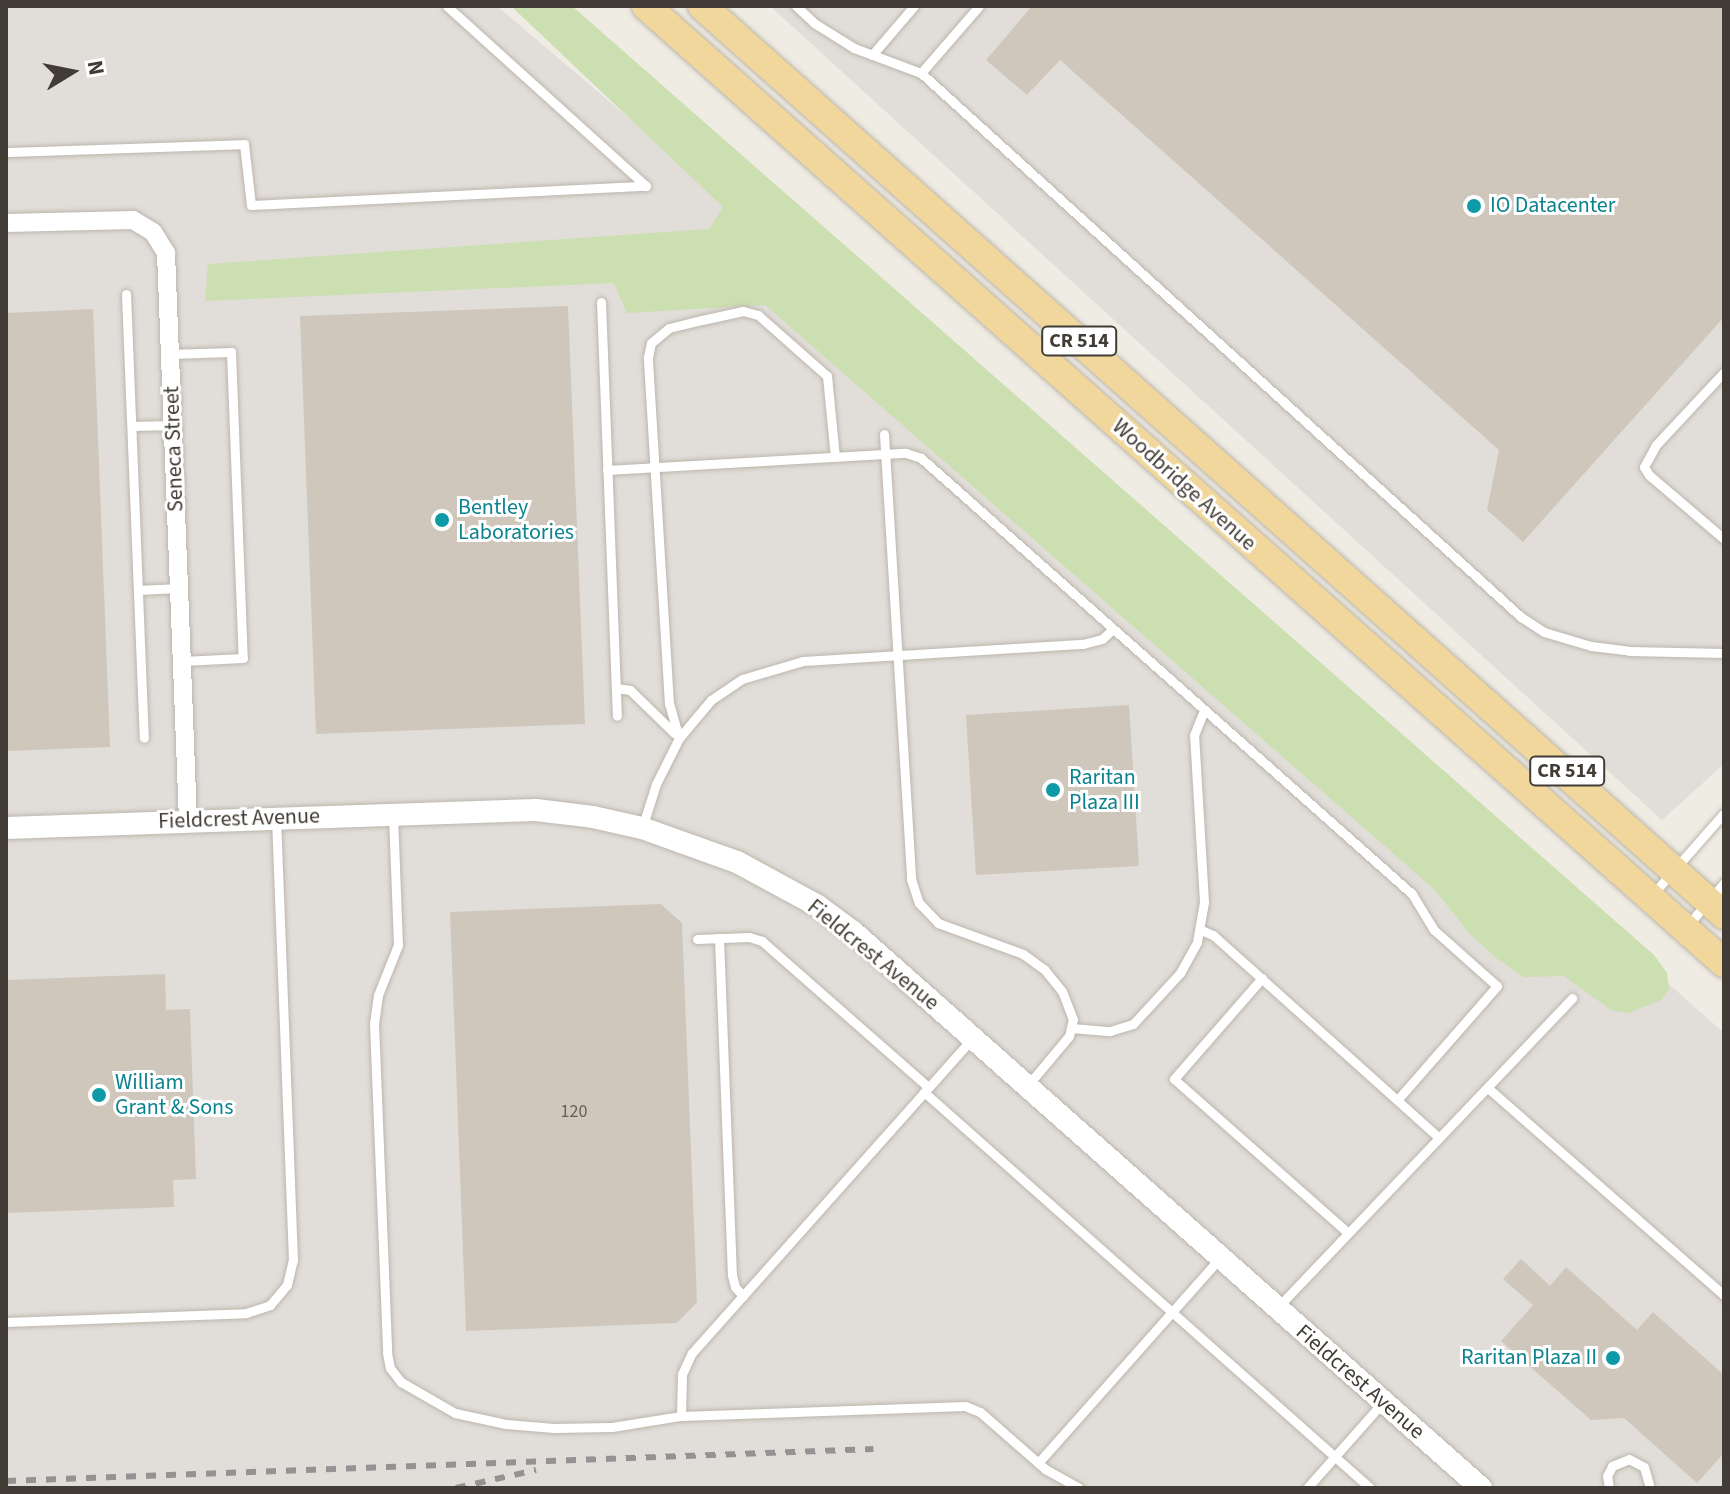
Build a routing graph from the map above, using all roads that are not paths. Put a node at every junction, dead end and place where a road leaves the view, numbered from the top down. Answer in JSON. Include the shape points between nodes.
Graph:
{"nodes":[{"id":1,"x":447,"y":6,"type":"edge"},
{"id":2,"x":646,"y":6,"type":"edge"},
{"id":3,"x":702,"y":6,"type":"edge"},
{"id":4,"x":796,"y":6,"type":"edge"},
{"id":5,"x":914,"y":6,"type":"edge"},
{"id":6,"x":979,"y":6,"type":"edge"},
{"id":7,"x":872,"y":55,"type":"junction"},
{"id":8,"x":921,"y":73,"type":"junction"},
{"id":9,"x":6,"y":152,"type":"edge"},
{"id":10,"x":6,"y":223,"type":"edge"},
{"id":11,"x":126,"y":294,"type":"dead end"},
{"id":12,"x":601,"y":302,"type":"dead end"},
{"id":13,"x":170,"y":354,"type":"junction"},
{"id":14,"x":1724,"y":372,"type":"edge"},
{"id":15,"x":173,"y":425,"type":"junction"},
{"id":16,"x":132,"y":426,"type":"junction"},
{"id":17,"x":884,"y":434,"type":"dead end"},
{"id":18,"x":885,"y":454,"type":"junction"},
{"id":19,"x":835,"y":457,"type":"junction"},
{"id":20,"x":655,"y":467,"type":"junction"},
{"id":21,"x":607,"y":470,"type":"junction"},
{"id":22,"x":1724,"y":539,"type":"edge"},
{"id":23,"x":179,"y":588,"type":"junction"},
{"id":24,"x":138,"y":590,"type":"junction"},
{"id":25,"x":1113,"y":629,"type":"junction"},
{"id":26,"x":1724,"y":653,"type":"edge"},
{"id":27,"x":897,"y":655,"type":"junction"},
{"id":28,"x":182,"y":661,"type":"junction"},
{"id":29,"x":616,"y":688,"type":"junction"},
{"id":30,"x":1204,"y":710,"type":"junction"},
{"id":31,"x":617,"y":716,"type":"dead end"},
{"id":32,"x":144,"y":738,"type":"dead end"},
{"id":33,"x":679,"y":738,"type":"junction"},
{"id":34,"x":393,"y":813,"type":"junction"},
{"id":35,"x":1724,"y":813,"type":"edge"},
{"id":36,"x":276,"y":818,"type":"junction"},
{"id":37,"x":188,"y":821,"type":"junction"},
{"id":38,"x":6,"y":828,"type":"edge"},
{"id":39,"x":642,"y":828,"type":"junction"},
{"id":40,"x":1675,"y":869,"type":"junction"},
{"id":41,"x":1650,"y":898,"type":"junction"},
{"id":42,"x":1719,"y":899,"type":"edge"},
{"id":43,"x":1685,"y":929,"type":"junction"},
{"id":44,"x":1201,"y":930,"type":"junction"},
{"id":45,"x":719,"y":938,"type":"junction"},
{"id":46,"x":697,"y":939,"type":"dead end"},
{"id":47,"x":1722,"y":962,"type":"edge"},
{"id":48,"x":1262,"y":978,"type":"junction"},
{"id":49,"x":1572,"y":998,"type":"dead end"},
{"id":50,"x":1072,"y":1028,"type":"junction"},
{"id":51,"x":972,"y":1038,"type":"junction"},
{"id":52,"x":1027,"y":1087,"type":"junction"},
{"id":53,"x":1488,"y":1088,"type":"junction"},
{"id":54,"x":926,"y":1090,"type":"junction"},
{"id":55,"x":1398,"y":1099,"type":"junction"},
{"id":56,"x":1437,"y":1136,"type":"junction"},
{"id":57,"x":1348,"y":1233,"type":"junction"},
{"id":58,"x":1220,"y":1258,"type":"junction"},
{"id":59,"x":1724,"y":1295,"type":"edge"},
{"id":60,"x":743,"y":1296,"type":"junction"},
{"id":61,"x":1277,"y":1308,"type":"junction"},
{"id":62,"x":1172,"y":1312,"type":"junction"},
{"id":63,"x":6,"y":1322,"type":"edge"},
{"id":64,"x":1383,"y":1402,"type":"junction"},
{"id":65,"x":681,"y":1416,"type":"junction"},
{"id":66,"x":1335,"y":1456,"type":"junction"},
{"id":67,"x":1038,"y":1463,"type":"junction"},
{"id":68,"x":1079,"y":1488,"type":"edge"},
{"id":69,"x":1307,"y":1488,"type":"edge"},
{"id":70,"x":1370,"y":1488,"type":"edge"},
{"id":71,"x":1481,"y":1488,"type":"edge"},
{"id":72,"x":1609,"y":1488,"type":"edge"},
{"id":73,"x":1650,"y":1488,"type":"edge"}],
"edges":[{"from":1,"to":9,"type":"lane","via":[[646,186],[251,205],[244,144]]},
{"from":2,"to":41,"type":"main road","name":"Woodbridge Avenue","number":"CR 514"},
{"from":3,"to":40,"type":"main road","name":"Woodbridge Avenue","number":"CR 514"},
{"from":4,"to":7,"type":"lane","via":[[814,23]]},
{"from":5,"to":7,"type":"lane"},
{"from":6,"to":8,"type":"lane"},
{"from":7,"to":8,"type":"lane"},
{"from":8,"to":26,"type":"lane","via":[[1521,617],[1544,632],[1591,646]]},
{"from":10,"to":13,"type":"street","name":"Seneca Street","via":[[123,218],[147,226],[166,253]]},
{"from":11,"to":16,"type":"lane"},
{"from":12,"to":21,"type":"lane"},
{"from":13,"to":15,"type":"street","name":"Seneca Street"},
{"from":13,"to":28,"type":"lane","via":[[231,352],[243,658]]},
{"from":14,"to":22,"type":"lane","via":[[1656,445],[1644,467]]},
{"from":15,"to":16,"type":"lane"},
{"from":15,"to":23,"type":"street","name":"Seneca Street"},
{"from":16,"to":24,"type":"lane"},
{"from":17,"to":18,"type":"lane"},
{"from":18,"to":19,"type":"lane"},
{"from":18,"to":25,"type":"lane","via":[[921,458]]},
{"from":18,"to":27,"type":"lane"},
{"from":19,"to":20,"type":"lane"},
{"from":19,"to":20,"type":"lane","via":[[827,376],[764,319],[743,311],[669,328],[651,343]]},
{"from":20,"to":21,"type":"lane"},
{"from":20,"to":33,"type":"lane","via":[[669,704]]},
{"from":21,"to":29,"type":"lane"},
{"from":23,"to":24,"type":"lane"},
{"from":23,"to":28,"type":"street","name":"Seneca Street"},
{"from":24,"to":32,"type":"lane"},
{"from":25,"to":27,"type":"lane","via":[[1102,639],[1083,644]]},
{"from":25,"to":30,"type":"lane"},
{"from":27,"to":33,"type":"lane","via":[[803,661],[753,674],[711,700]]},
{"from":27,"to":50,"type":"lane","via":[[915,895],[938,923],[1011,948],[1044,969],[1068,1001]]},
{"from":28,"to":37,"type":"street","name":"Seneca Street"},
{"from":29,"to":31,"type":"lane"},
{"from":29,"to":33,"type":"lane","via":[[630,690]]},
{"from":30,"to":44,"type":"lane","via":[[1194,743],[1204,902]]},
{"from":30,"to":55,"type":"lane","via":[[1419,900],[1434,930],[1497,986]]},
{"from":33,"to":39,"type":"lane"},
{"from":34,"to":36,"type":"street","name":"Fieldcrest Avenue"},
{"from":34,"to":39,"type":"street","name":"Fieldcrest Avenue","via":[[536,810]]},
{"from":34,"to":65,"type":"lane","via":[[398,937],[374,1023],[390,1368],[401,1382],[442,1407],[506,1424],[597,1428]]},
{"from":35,"to":40,"type":"lane"},
{"from":36,"to":37,"type":"street","name":"Fieldcrest Avenue"},
{"from":36,"to":63,"type":"lane","via":[[293,1260],[287,1285],[270,1305],[253,1312]]},
{"from":37,"to":38,"type":"street","name":"Fieldcrest Avenue"},
{"from":39,"to":51,"type":"street","name":"Fieldcrest Avenue","via":[[722,855],[818,906]]},
{"from":40,"to":41,"type":"lane"},
{"from":40,"to":42,"type":"main road","name":"Woodbridge Avenue","number":"CR 514"},
{"from":41,"to":43,"type":"main road","name":"Woodbridge Avenue","number":"CR 514"},
{"from":42,"to":43,"type":"lane"},
{"from":43,"to":47,"type":"main road","name":"Woodbridge Avenue","number":"CR 514"},
{"from":44,"to":48,"type":"lane"},
{"from":44,"to":50,"type":"lane","via":[[1185,966],[1139,1019],[1119,1030]]},
{"from":45,"to":46,"type":"lane"},
{"from":45,"to":54,"type":"lane","via":[[749,937],[769,946]]},
{"from":45,"to":60,"type":"lane","via":[[732,1275]]},
{"from":48,"to":55,"type":"lane"},
{"from":48,"to":57,"type":"lane","via":[[1174,1079]]},
{"from":49,"to":53,"type":"lane"},
{"from":50,"to":52,"type":"lane"},
{"from":51,"to":52,"type":"street","name":"Fieldcrest Avenue"},
{"from":51,"to":54,"type":"lane"},
{"from":52,"to":58,"type":"street","name":"Fieldcrest Avenue"},
{"from":53,"to":56,"type":"lane"},
{"from":53,"to":59,"type":"lane"},
{"from":54,"to":60,"type":"lane"},
{"from":54,"to":62,"type":"lane"},
{"from":55,"to":56,"type":"lane"},
{"from":56,"to":57,"type":"lane"},
{"from":57,"to":61,"type":"lane"},
{"from":58,"to":61,"type":"street","name":"Fieldcrest Avenue"},
{"from":58,"to":62,"type":"lane"},
{"from":60,"to":65,"type":"lane","via":[[688,1359],[682,1374]]},
{"from":61,"to":64,"type":"street","name":"Fieldcrest Avenue"},
{"from":62,"to":66,"type":"lane"},
{"from":62,"to":67,"type":"lane"},
{"from":64,"to":66,"type":"lane"},
{"from":64,"to":71,"type":"street","name":"Fieldcrest Avenue"},
{"from":65,"to":67,"type":"lane","via":[[965,1406],[980,1412]]},
{"from":66,"to":69,"type":"lane"},
{"from":66,"to":70,"type":"lane"},
{"from":67,"to":68,"type":"lane"},
{"from":72,"to":73,"type":"lane","via":[[1612,1466],[1629,1459],[1644,1467]]}]}
